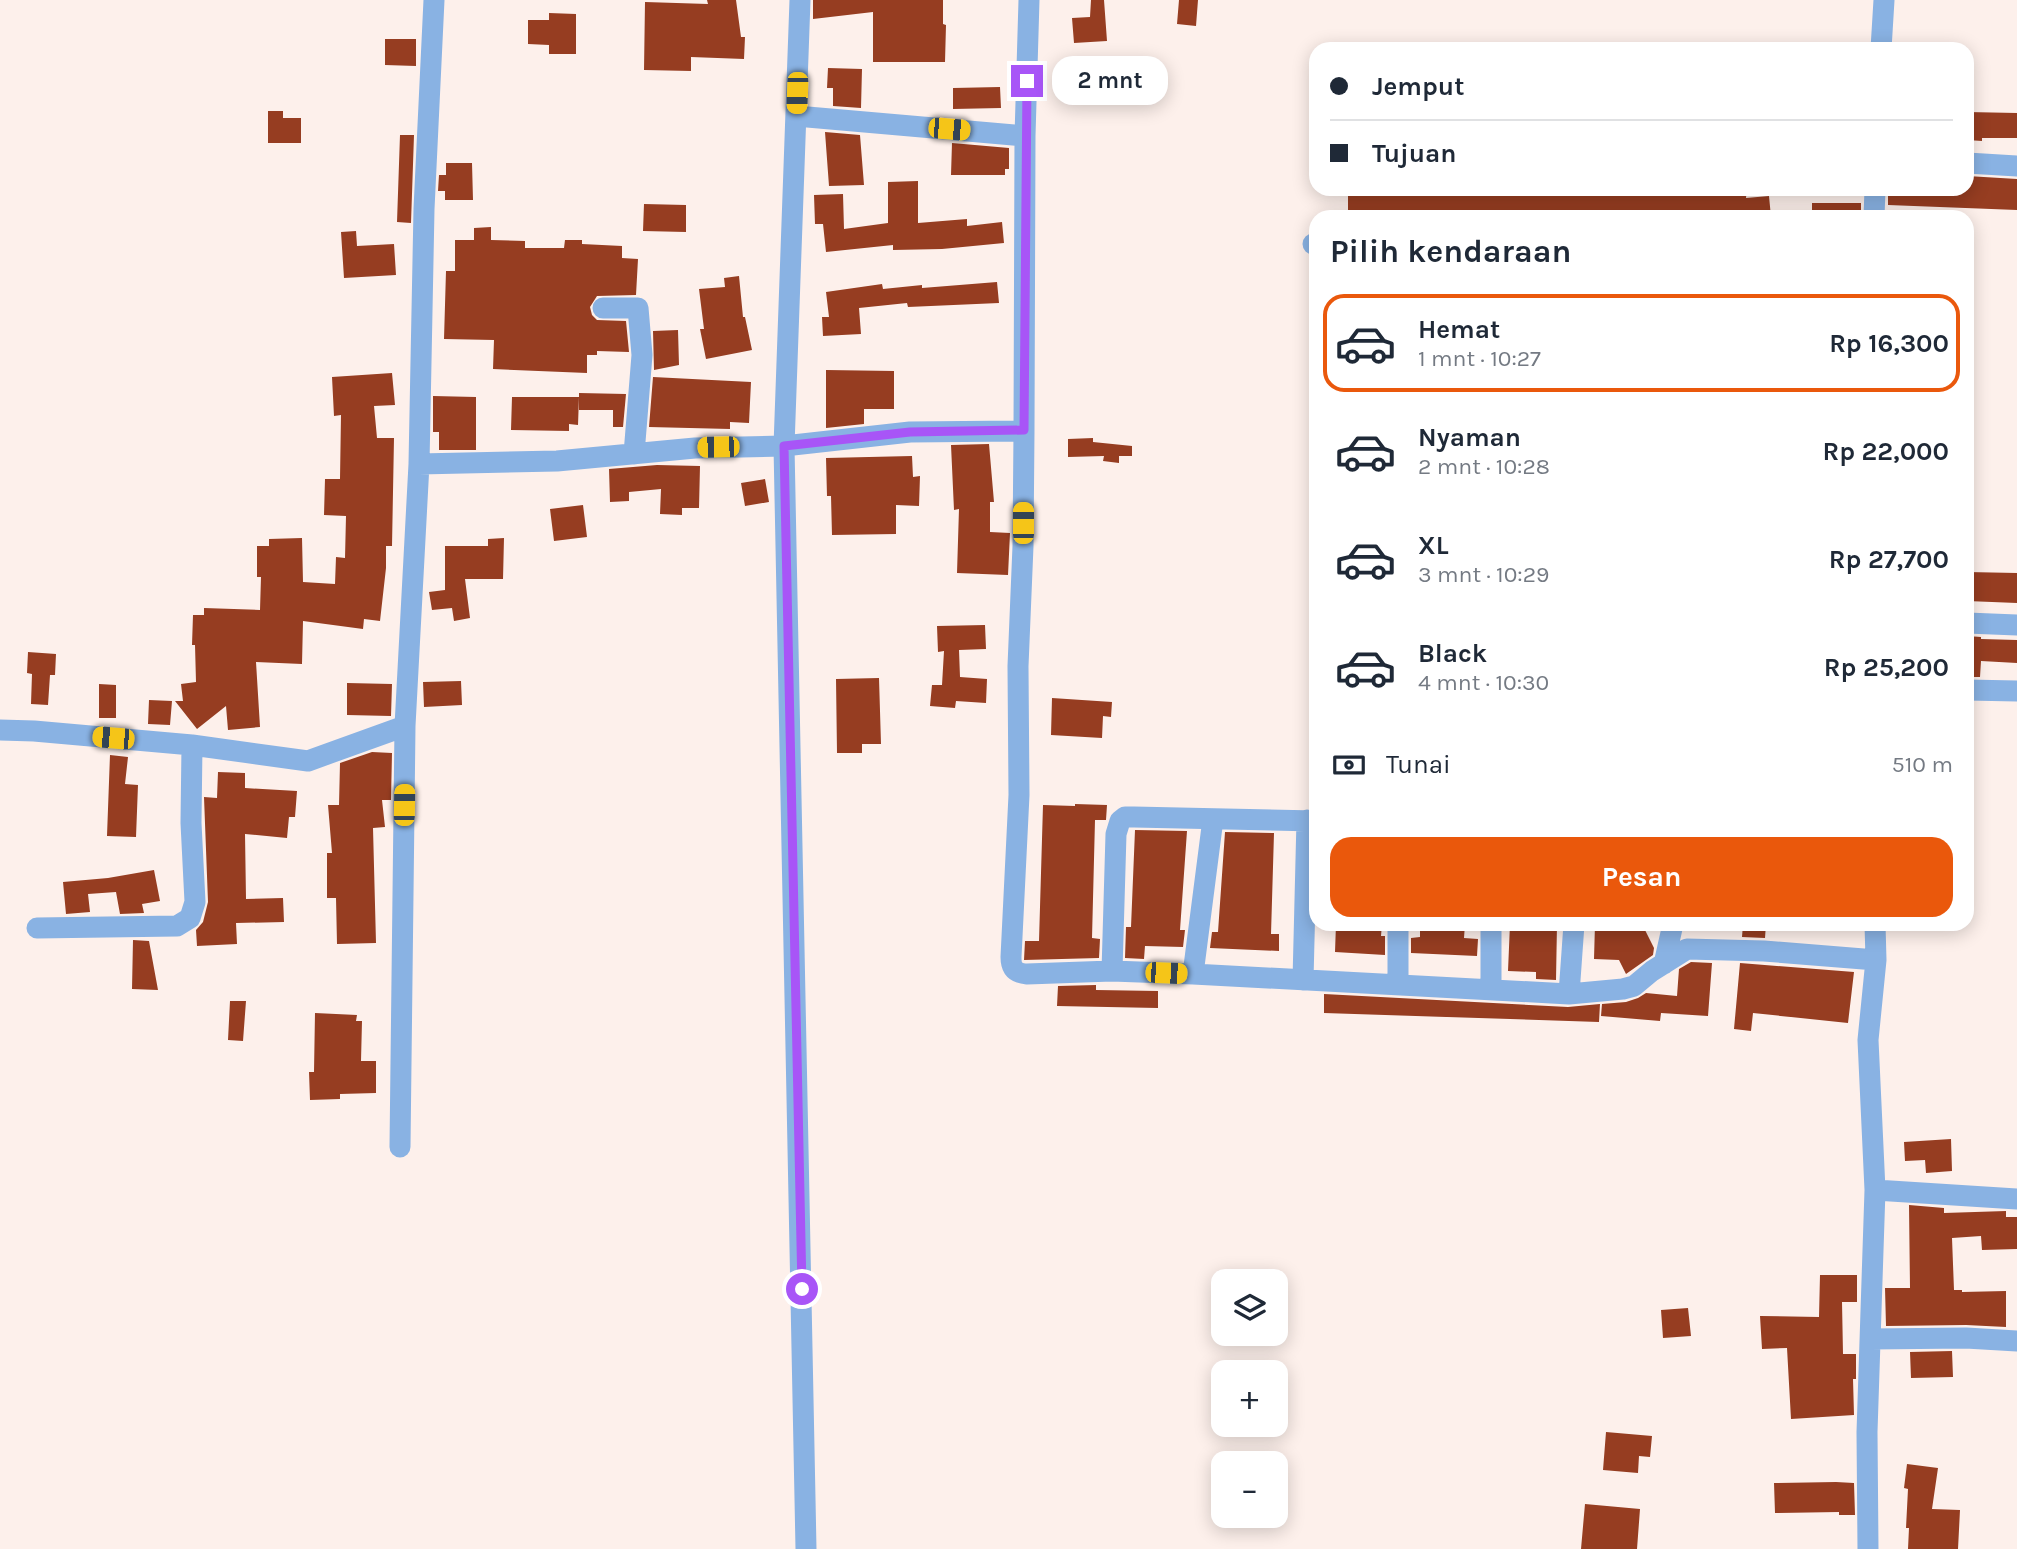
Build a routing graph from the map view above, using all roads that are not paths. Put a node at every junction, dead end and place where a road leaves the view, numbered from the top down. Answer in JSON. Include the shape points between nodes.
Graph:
{"nodes":[{"id":1,"x":434,"y":0,"type":"edge"},
{"id":2,"x":800,"y":0,"type":"edge"},
{"id":3,"x":1029,"y":0,"type":"edge"},
{"id":4,"x":1884,"y":0,"type":"edge"},
{"id":5,"x":1881,"y":42,"type":"edge"},
{"id":6,"x":796,"y":116,"type":"junction"},
{"id":7,"x":1026,"y":136,"type":"junction"},
{"id":8,"x":1974,"y":163,"type":"edge"},
{"id":9,"x":2017,"y":166,"type":"edge"},
{"id":10,"x":603,"y":308,"type":"dead end"},
{"id":11,"x":1024,"y":430,"type":"junction"},
{"id":12,"x":784,"y":446,"type":"junction"},
{"id":13,"x":634,"y":453,"type":"junction"},
{"id":14,"x":419,"y":464,"type":"junction"},
{"id":15,"x":1974,"y":623,"type":"edge"},
{"id":16,"x":2017,"y":625,"type":"edge"},
{"id":17,"x":1974,"y":690,"type":"edge"},
{"id":18,"x":2017,"y":691,"type":"edge"},
{"id":19,"x":405,"y":726,"type":"junction"},
{"id":20,"x":0,"y":730,"type":"edge"},
{"id":21,"x":192,"y":745,"type":"junction"},
{"id":22,"x":1213,"y":819,"type":"junction"},
{"id":23,"x":1309,"y":821,"type":"edge"},
{"id":24,"x":1309,"y":874,"type":"edge"},
{"id":25,"x":37,"y":928,"type":"dead end"},
{"id":26,"x":1398,"y":931,"type":"edge"},
{"id":27,"x":1491,"y":931,"type":"edge"},
{"id":28,"x":1574,"y":931,"type":"edge"},
{"id":29,"x":1671,"y":931,"type":"edge"},
{"id":30,"x":1875,"y":931,"type":"edge"},
{"id":31,"x":1876,"y":960,"type":"junction"},
{"id":32,"x":1664,"y":964,"type":"junction"},
{"id":33,"x":1112,"y":971,"type":"junction"},
{"id":34,"x":1193,"y":974,"type":"junction"},
{"id":35,"x":1303,"y":980,"type":"junction"},
{"id":36,"x":1398,"y":985,"type":"junction"},
{"id":37,"x":1491,"y":988,"type":"junction"},
{"id":38,"x":1569,"y":994,"type":"junction"},
{"id":39,"x":400,"y":1147,"type":"dead end"},
{"id":40,"x":1875,"y":1190,"type":"junction"},
{"id":41,"x":2017,"y":1199,"type":"edge"},
{"id":42,"x":1871,"y":1339,"type":"junction"},
{"id":43,"x":2017,"y":1341,"type":"edge"},
{"id":44,"x":806,"y":1549,"type":"edge"},
{"id":45,"x":1868,"y":1549,"type":"edge"}],
"edges":[{"from":1,"to":14,"type":"street"},
{"from":2,"to":6,"type":"street"},
{"from":3,"to":7,"type":"street"},
{"from":4,"to":5,"type":"street"},
{"from":6,"to":7,"type":"street"},
{"from":6,"to":12,"type":"street"},
{"from":7,"to":11,"type":"street"},
{"from":8,"to":9,"type":"street"},
{"from":10,"to":13,"type":"street","via":[[638,309],[642,355]]},
{"from":11,"to":12,"type":"street","via":[[910,432]]},
{"from":11,"to":33,"type":"street","via":[[1017,666],[1019,795],[1011,963],[1016,971],[1027,974]]},
{"from":12,"to":13,"type":"street"},
{"from":12,"to":44,"type":"street"},
{"from":13,"to":14,"type":"street","via":[[557,461]]},
{"from":14,"to":19,"type":"street"},
{"from":15,"to":16,"type":"street"},
{"from":17,"to":18,"type":"street"},
{"from":19,"to":21,"type":"street","via":[[308,761]]},
{"from":19,"to":39,"type":"street"},
{"from":20,"to":21,"type":"street"},
{"from":21,"to":25,"type":"street","via":[[195,902],[190,918],[177,926]]},
{"from":22,"to":23,"type":"street"},
{"from":22,"to":33,"type":"street","via":[[1125,817],[1120,821]]},
{"from":22,"to":34,"type":"street"},
{"from":24,"to":35,"type":"street"},
{"from":26,"to":36,"type":"street"},
{"from":27,"to":37,"type":"street"},
{"from":28,"to":38,"type":"street"},
{"from":29,"to":32,"type":"street"},
{"from":30,"to":31,"type":"street"},
{"from":31,"to":32,"type":"street","via":[[1687,949]]},
{"from":31,"to":40,"type":"street","via":[[1868,1040]]},
{"from":32,"to":38,"type":"street","via":[[1634,986]]},
{"from":33,"to":34,"type":"street"},
{"from":34,"to":35,"type":"street"},
{"from":35,"to":36,"type":"street"},
{"from":36,"to":37,"type":"street"},
{"from":37,"to":38,"type":"street"},
{"from":40,"to":41,"type":"street"},
{"from":40,"to":42,"type":"street"},
{"from":42,"to":43,"type":"street"},
{"from":42,"to":45,"type":"street"}]}
